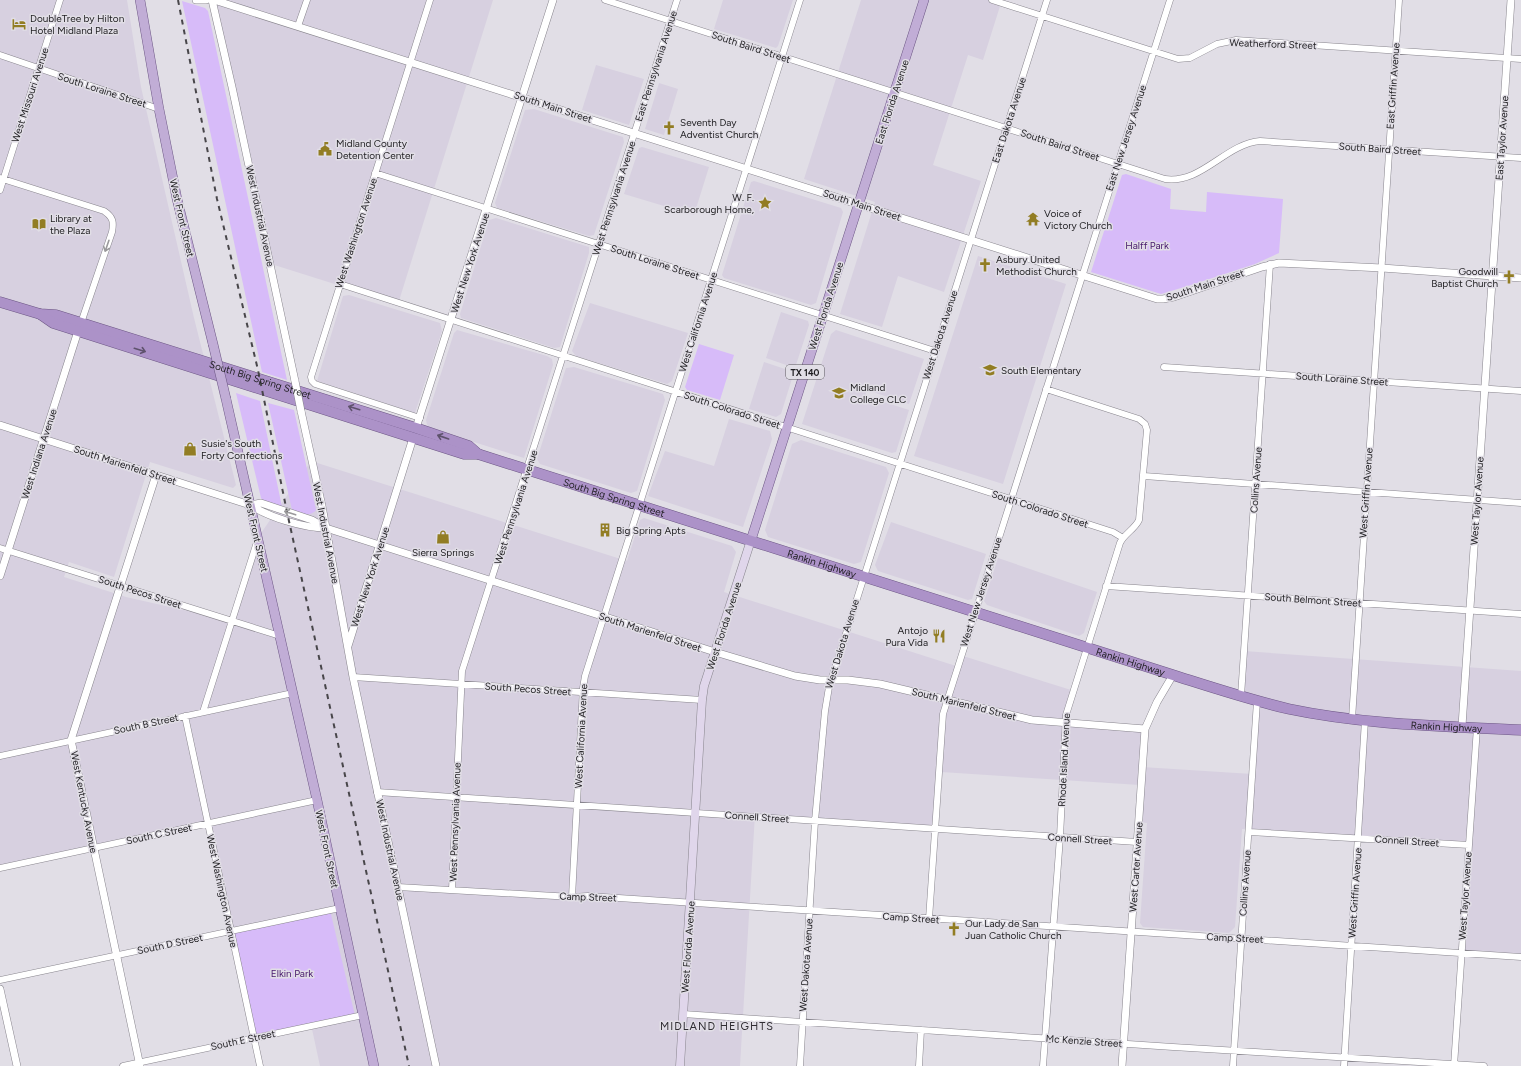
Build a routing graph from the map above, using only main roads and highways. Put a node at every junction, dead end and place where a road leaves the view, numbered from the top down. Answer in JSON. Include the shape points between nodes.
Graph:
{"nodes":[{"id":1,"x":140,"y":0,"type":"edge"},
{"id":2,"x":924,"y":0,"type":"edge"},
{"id":3,"x":859,"y":204,"type":"joint"},
{"id":4,"x":0,"y":302,"type":"edge"},
{"id":5,"x":751,"y":540,"type":"junction"},
{"id":6,"x":1521,"y":730,"type":"edge"},
{"id":7,"x":374,"y":1066,"type":"edge"},
{"id":8,"x":680,"y":1066,"type":"edge"}],
"edges":[{"from":1,"to":7,"type":"main road","name":"West Front Street","bridge":true,"via":[[178,205],[250,504]]},
{"from":2,"to":3,"type":"main road","name":"East Florida Avenue","number":"TX 140"},
{"from":3,"to":5,"type":"main road","name":"West Florida Avenue","number":"TX 140"},
{"from":4,"to":5,"type":"highway","name":"South Big Spring Street","via":[[40,314],[53,323],[79,327],[415,433],[469,446],[478,454]]},
{"from":5,"to":6,"type":"highway","name":"Rankin Highway","via":[[1257,701],[1352,719]]},
{"from":5,"to":8,"type":"main road","name":"West Florida Avenue","via":[[704,686],[702,700]]}]}
